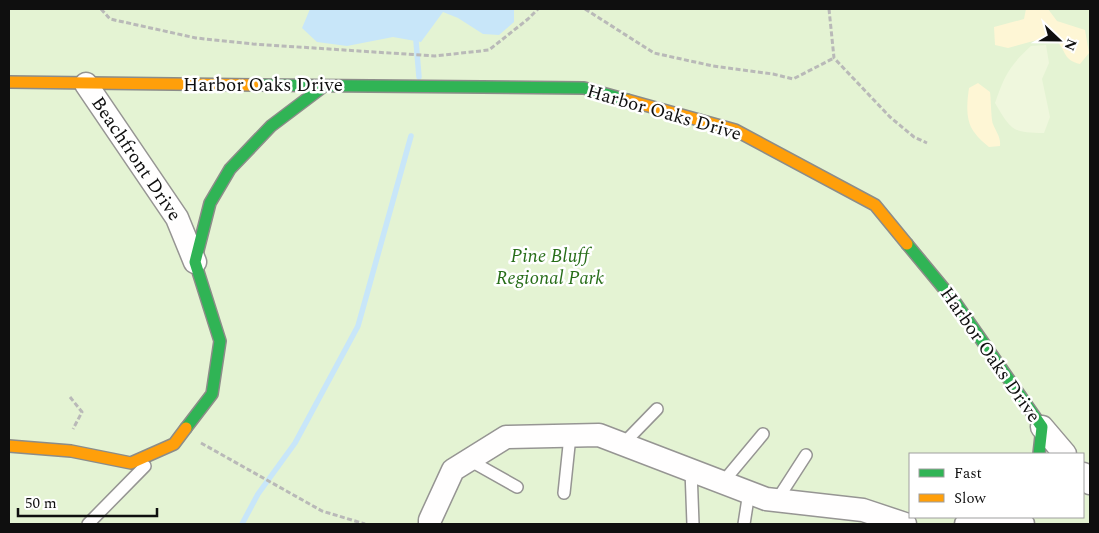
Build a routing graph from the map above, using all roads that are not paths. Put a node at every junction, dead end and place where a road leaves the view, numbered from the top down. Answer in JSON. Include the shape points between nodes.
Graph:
{"nodes":[{"id":1,"x":9,"y":82,"type":"edge"},
{"id":2,"x":86,"y":84,"type":"junction"},
{"id":3,"x":324,"y":86,"type":"junction"},
{"id":4,"x":195,"y":262,"type":"junction"},
{"id":5,"x":657,"y":409,"type":"dead end"},
{"id":6,"x":1042,"y":428,"type":"junction"},
{"id":7,"x":763,"y":434,"type":"dead end"},
{"id":8,"x":570,"y":436,"type":"junction"},
{"id":9,"x":623,"y":444,"type":"junction"},
{"id":10,"x":9,"y":446,"type":"edge"},
{"id":11,"x":160,"y":450,"type":"junction"},
{"id":12,"x":1039,"y":453,"type":"edge"},
{"id":13,"x":1064,"y":453,"type":"edge"},
{"id":14,"x":806,"y":455,"type":"dead end"},
{"id":15,"x":469,"y":460,"type":"junction"},
{"id":16,"x":690,"y":470,"type":"junction"},
{"id":17,"x":722,"y":482,"type":"junction"},
{"id":18,"x":517,"y":488,"type":"dead end"},
{"id":19,"x":748,"y":492,"type":"junction"},
{"id":20,"x":564,"y":493,"type":"dead end"},
{"id":21,"x":777,"y":500,"type":"junction"},
{"id":22,"x":992,"y":520,"type":"edge"},
{"id":23,"x":88,"y":524,"type":"edge"},
{"id":24,"x":430,"y":524,"type":"edge"},
{"id":25,"x":693,"y":524,"type":"edge"},
{"id":26,"x":744,"y":524,"type":"edge"},
{"id":27,"x":905,"y":524,"type":"edge"},
{"id":28,"x":966,"y":524,"type":"edge"},
{"id":29,"x":1023,"y":524,"type":"edge"}],
"edges":[{"from":1,"to":2,"type":"street","name":"Harbor Oaks Drive"},
{"from":2,"to":3,"type":"street","name":"Harbor Oaks Drive"},
{"from":2,"to":4,"type":"street","name":"Beachfront Drive","via":[[177,218]]},
{"from":3,"to":4,"type":"street","name":"Beachfront Drive","via":[[270,126],[230,169],[210,203]]},
{"from":3,"to":6,"type":"street","name":"Harbor Oaks Drive","via":[[584,88],[735,130],[875,205],[955,302]]},
{"from":4,"to":11,"type":"street","name":"Beachfront Drive","via":[[220,341],[212,394],[174,444]]},
{"from":5,"to":9,"type":"lane"},
{"from":6,"to":12,"type":"street","name":"Harbor Oaks Drive"},
{"from":6,"to":13,"type":"street","name":"Harbor Oaks Drive"},
{"from":7,"to":17,"type":"lane"},
{"from":8,"to":9,"type":"street","via":[[599,435]]},
{"from":8,"to":15,"type":"street","via":[[506,437]]},
{"from":8,"to":20,"type":"lane"},
{"from":9,"to":16,"type":"street"},
{"from":10,"to":11,"type":"street","name":"Beachfront Drive","via":[[71,451],[131,463]]},
{"from":11,"to":23,"type":"lane"},
{"from":14,"to":21,"type":"lane"},
{"from":15,"to":18,"type":"lane"},
{"from":15,"to":24,"type":"street","via":[[453,470]]},
{"from":16,"to":17,"type":"street"},
{"from":16,"to":25,"type":"lane"},
{"from":17,"to":19,"type":"street"},
{"from":19,"to":21,"type":"street"},
{"from":19,"to":26,"type":"lane"},
{"from":21,"to":27,"type":"street","via":[[863,510]]},
{"from":22,"to":28,"type":"street"},
{"from":22,"to":29,"type":"street"}]}
